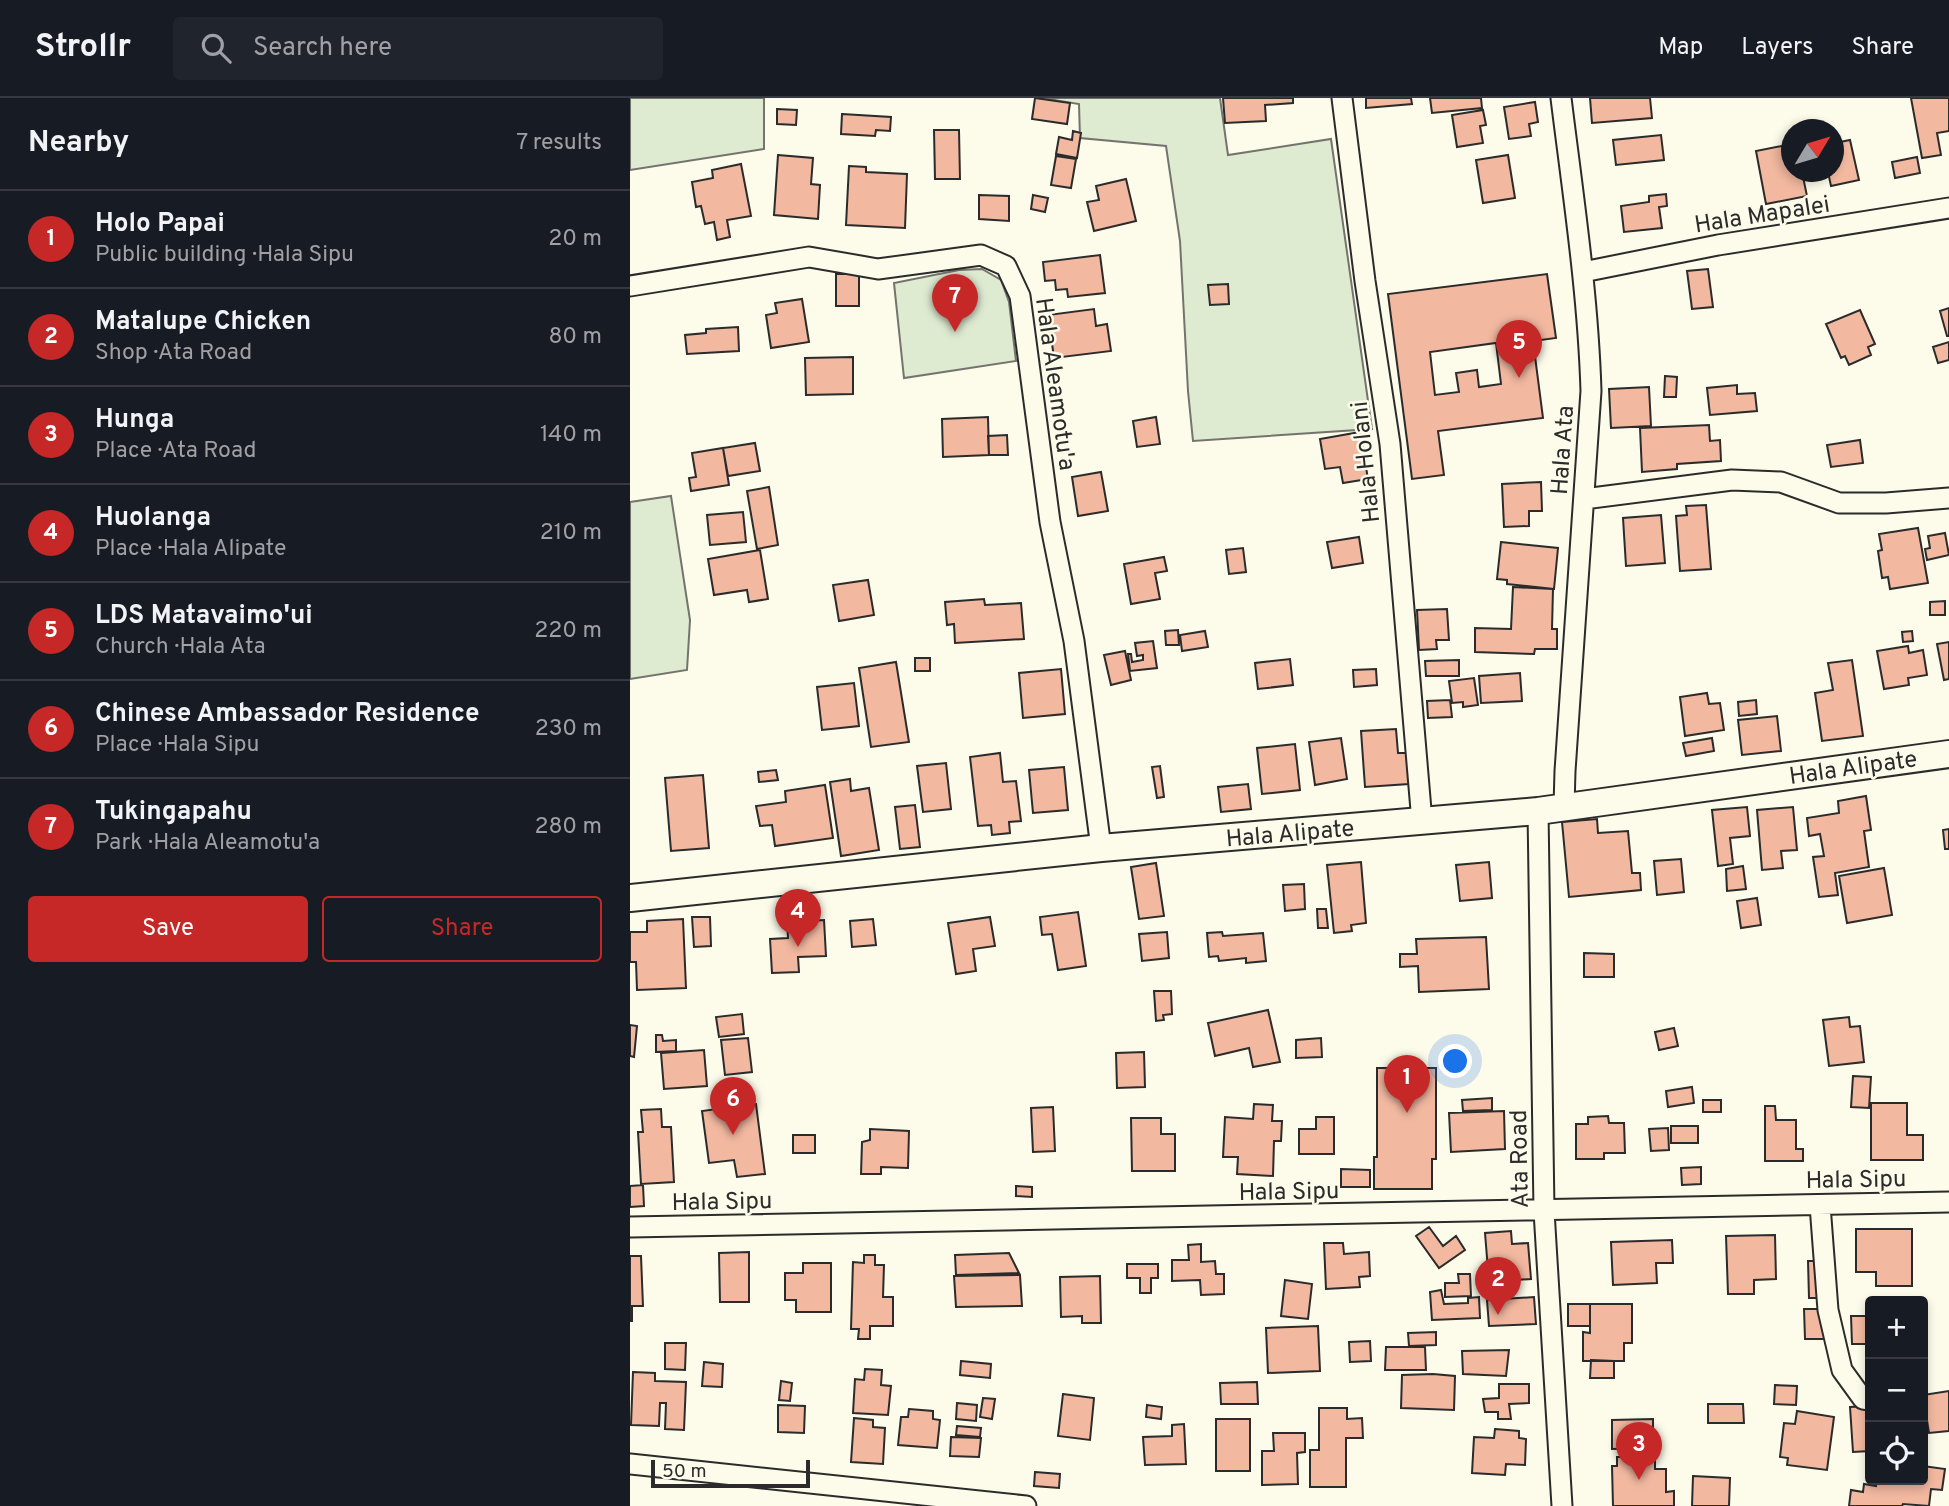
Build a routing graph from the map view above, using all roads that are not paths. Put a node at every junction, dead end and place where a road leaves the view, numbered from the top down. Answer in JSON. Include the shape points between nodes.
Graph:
{"nodes":[{"id":1,"x":1342,"y":98,"type":"edge"},
{"id":2,"x":1561,"y":98,"type":"edge"},
{"id":3,"x":1949,"y":208,"type":"edge"},
{"id":4,"x":1583,"y":272,"type":"junction"},
{"id":5,"x":630,"y":286,"type":"edge"},
{"id":6,"x":1949,"y":498,"type":"edge"},
{"id":7,"x":1584,"y":499,"type":"junction"},
{"id":8,"x":1949,"y":754,"type":"edge"},
{"id":9,"x":1564,"y":807,"type":"junction"},
{"id":10,"x":1538,"y":811,"type":"junction"},
{"id":11,"x":1422,"y":822,"type":"junction"},
{"id":12,"x":1101,"y":848,"type":"junction"},
{"id":13,"x":630,"y":898,"type":"edge"},
{"id":14,"x":1949,"y":1202,"type":"edge"},
{"id":15,"x":1820,"y":1205,"type":"junction"},
{"id":16,"x":1544,"y":1211,"type":"junction"},
{"id":17,"x":630,"y":1227,"type":"edge"},
{"id":18,"x":1865,"y":1399,"type":"edge"},
{"id":19,"x":630,"y":1464,"type":"edge"},
{"id":20,"x":1026,"y":1506,"type":"edge"},
{"id":21,"x":1562,"y":1506,"type":"edge"}],
"edges":[{"from":1,"to":11,"type":"street","name":"Hala Holani","via":[[1390,444]]},
{"from":2,"to":4,"type":"street","name":"Hala Ata"},
{"from":3,"to":4,"type":"street","name":"Hala Mapalei"},
{"from":4,"to":7,"type":"street","name":"Hala Ata","via":[[1591,391]]},
{"from":5,"to":12,"type":"street","name":"Hala Aleamotu'a","via":[[809,257],[878,269],[981,255],[1006,266],[1020,296]]},
{"from":6,"to":7,"type":"street","via":[[1839,503],[1782,482],[1732,480]]},
{"from":7,"to":9,"type":"street","name":"Hala Ata"},
{"from":8,"to":9,"type":"street","name":"Hala Alipate"},
{"from":9,"to":10,"type":"street","name":"Hala Alipate"},
{"from":10,"to":11,"type":"street","name":"Hala Alipate"},
{"from":10,"to":16,"type":"street","name":"Ata Road"},
{"from":11,"to":12,"type":"street","name":"Hala Alipate"},
{"from":12,"to":13,"type":"street","name":"Hala Alipate"},
{"from":14,"to":15,"type":"street","name":"Hala Sipu"},
{"from":15,"to":16,"type":"street","name":"Hala Sipu"},
{"from":15,"to":18,"type":"street","via":[[1828,1310],[1842,1370]]},
{"from":16,"to":17,"type":"street","name":"Hala Sipu"},
{"from":16,"to":21,"type":"street","name":"Ata Road"},
{"from":19,"to":20,"type":"street"}]}
